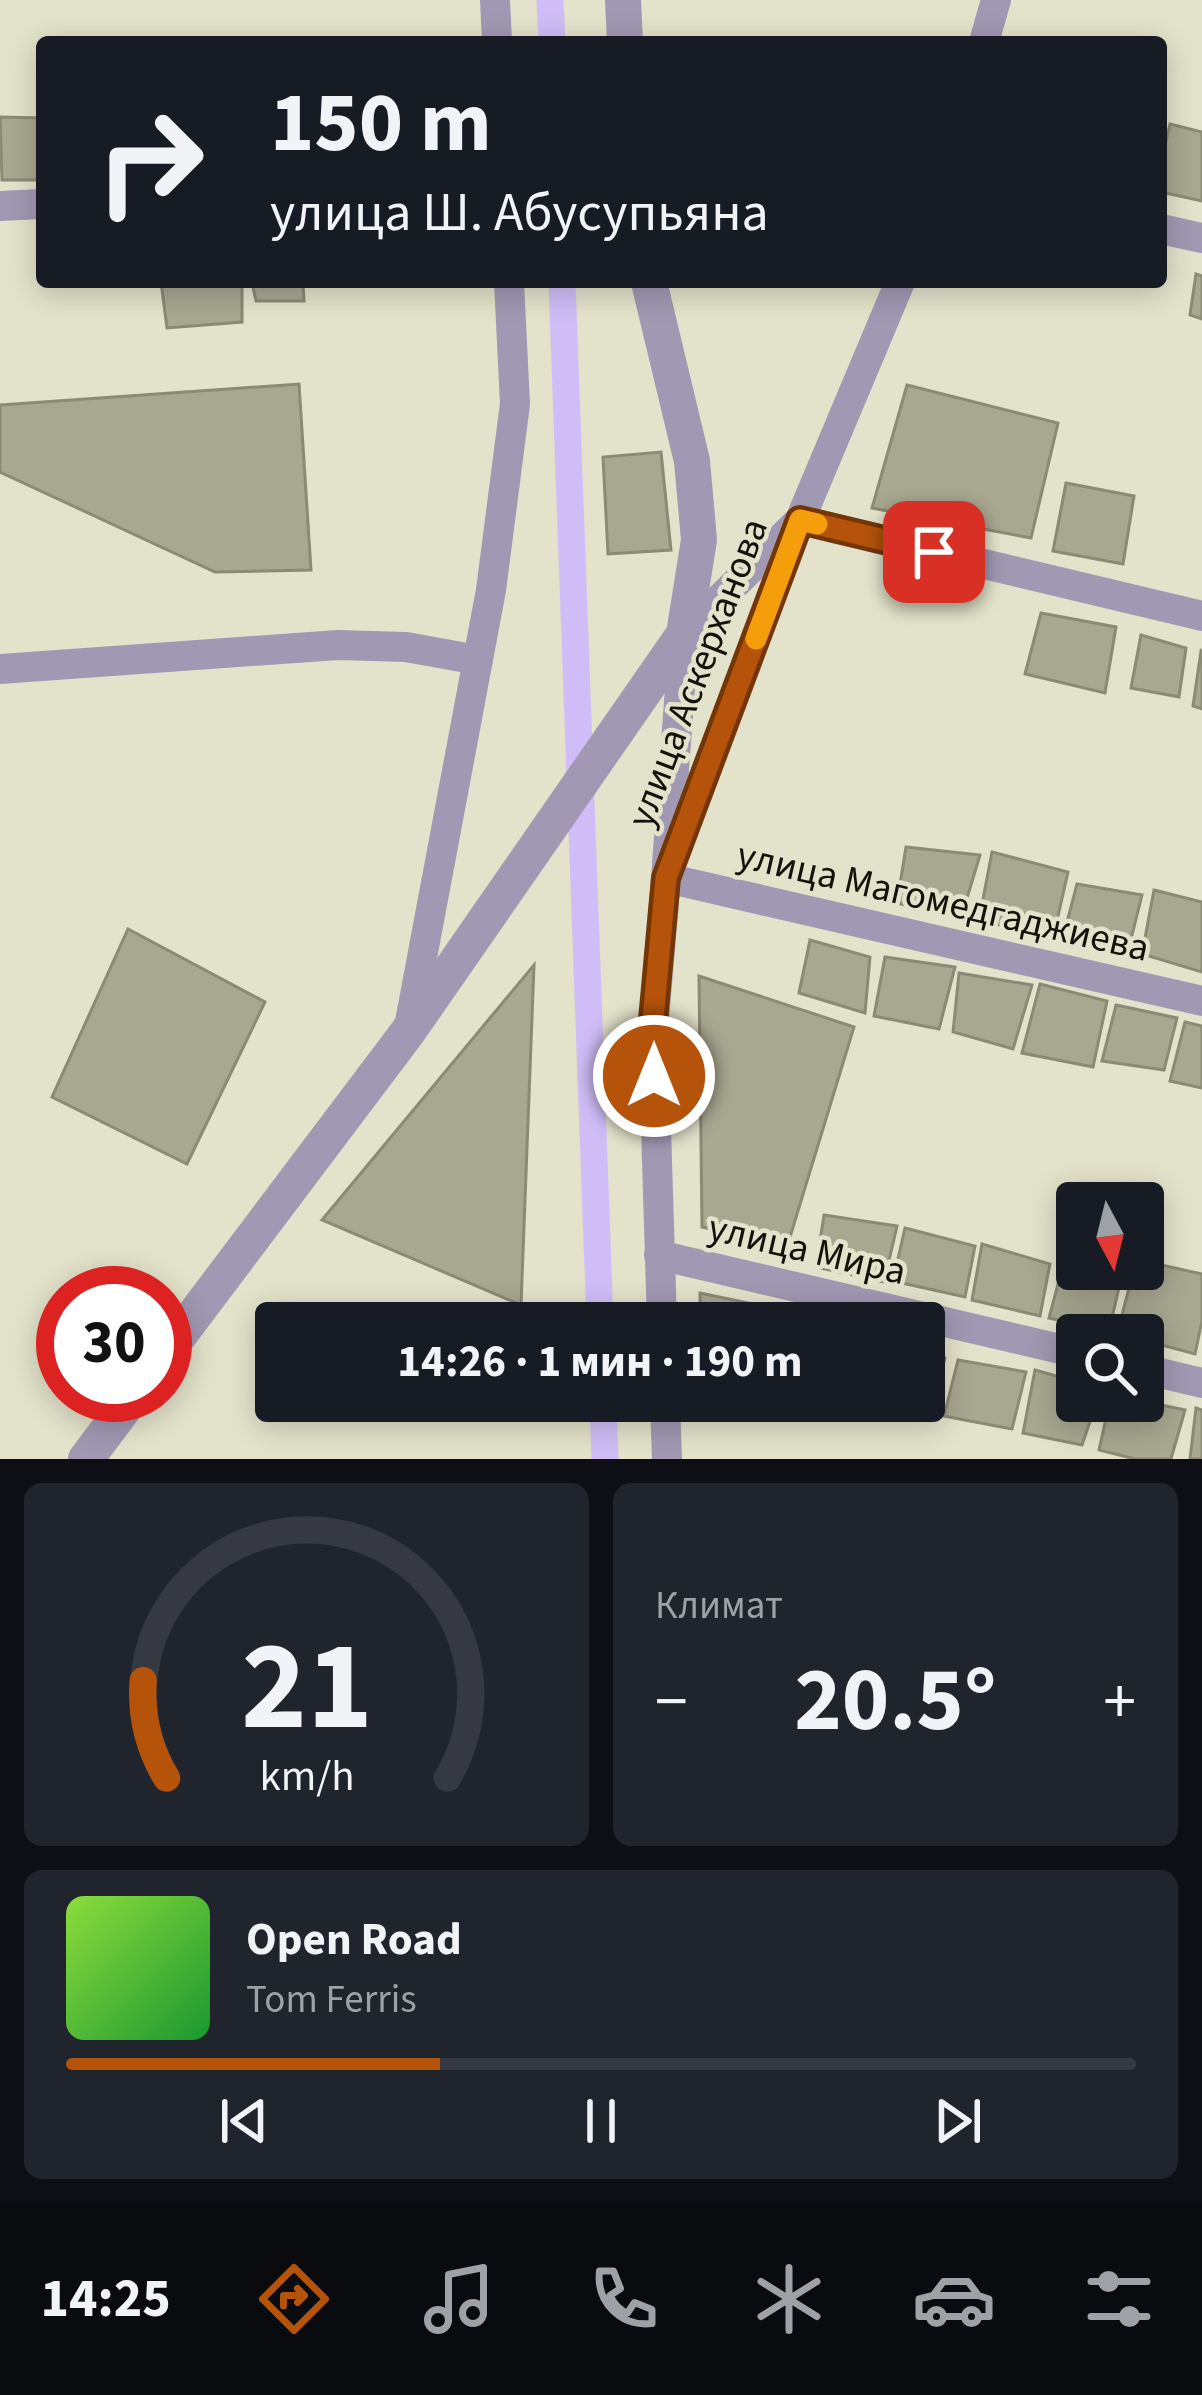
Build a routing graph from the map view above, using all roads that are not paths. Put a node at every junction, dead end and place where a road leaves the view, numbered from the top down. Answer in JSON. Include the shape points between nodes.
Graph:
{"nodes":[{"id":1,"x":495,"y":0,"type":"edge"},
{"id":2,"x":623,"y":0,"type":"edge"},
{"id":3,"x":996,"y":0,"type":"edge"},
{"id":4,"x":497,"y":36,"type":"edge"},
{"id":5,"x":625,"y":36,"type":"edge"},
{"id":6,"x":986,"y":36,"type":"edge"},
{"id":7,"x":36,"y":204,"type":"edge"},
{"id":8,"x":0,"y":206,"type":"edge"},
{"id":9,"x":1167,"y":230,"type":"edge"},
{"id":10,"x":1202,"y":238,"type":"edge"},
{"id":11,"x":509,"y":288,"type":"edge"},
{"id":12,"x":650,"y":288,"type":"edge"},
{"id":13,"x":897,"y":288,"type":"edge"},
{"id":14,"x":800,"y":520,"type":"junction"},
{"id":15,"x":1202,"y":616,"type":"edge"},
{"id":16,"x":684,"y":634,"type":"junction"},
{"id":17,"x":478,"y":660,"type":"junction"},
{"id":18,"x":0,"y":669,"type":"edge"},
{"id":19,"x":666,"y":878,"type":"junction"},
{"id":20,"x":1202,"y":1001,"type":"edge"},
{"id":21,"x":407,"y":1033,"type":"junction"},
{"id":22,"x":659,"y":1255,"type":"junction"},
{"id":23,"x":661,"y":1302,"type":"edge"},
{"id":24,"x":192,"y":1318,"type":"edge"},
{"id":25,"x":1056,"y":1348,"type":"edge"},
{"id":26,"x":1164,"y":1374,"type":"edge"},
{"id":27,"x":1202,"y":1383,"type":"edge"},
{"id":28,"x":114,"y":1422,"type":"edge"},
{"id":29,"x":665,"y":1422,"type":"edge"},
{"id":30,"x":86,"y":1459,"type":"edge"},
{"id":31,"x":667,"y":1459,"type":"edge"}],
"edges":[{"from":1,"to":4,"type":"street"},
{"from":2,"to":5,"type":"street"},
{"from":3,"to":6,"type":"street"},
{"from":7,"to":8,"type":"street"},
{"from":9,"to":10,"type":"street"},
{"from":11,"to":17,"type":"street","via":[[515,404]]},
{"from":12,"to":16,"type":"street","via":[[694,481],[699,540]]},
{"from":13,"to":14,"type":"street","name":"улица Аскерханова"},
{"from":14,"to":15,"type":"street"},
{"from":14,"to":16,"type":"street"},
{"from":14,"to":19,"type":"street","name":"улица Аскерханова"},
{"from":16,"to":19,"type":"street"},
{"from":16,"to":21,"type":"street"},
{"from":17,"to":18,"type":"street","via":[[338,645]]},
{"from":17,"to":21,"type":"street"},
{"from":19,"to":20,"type":"street","name":"улица Магомедгаджиева"},
{"from":19,"to":22,"type":"street","name":"улица Аскерханова","via":[[652,1031]]},
{"from":21,"to":24,"type":"street"},
{"from":22,"to":23,"type":"street","name":"улица Аскерханова"},
{"from":22,"to":25,"type":"street","name":"улица Мира"},
{"from":26,"to":27,"type":"street"},
{"from":28,"to":30,"type":"street"},
{"from":29,"to":31,"type":"street"}]}
